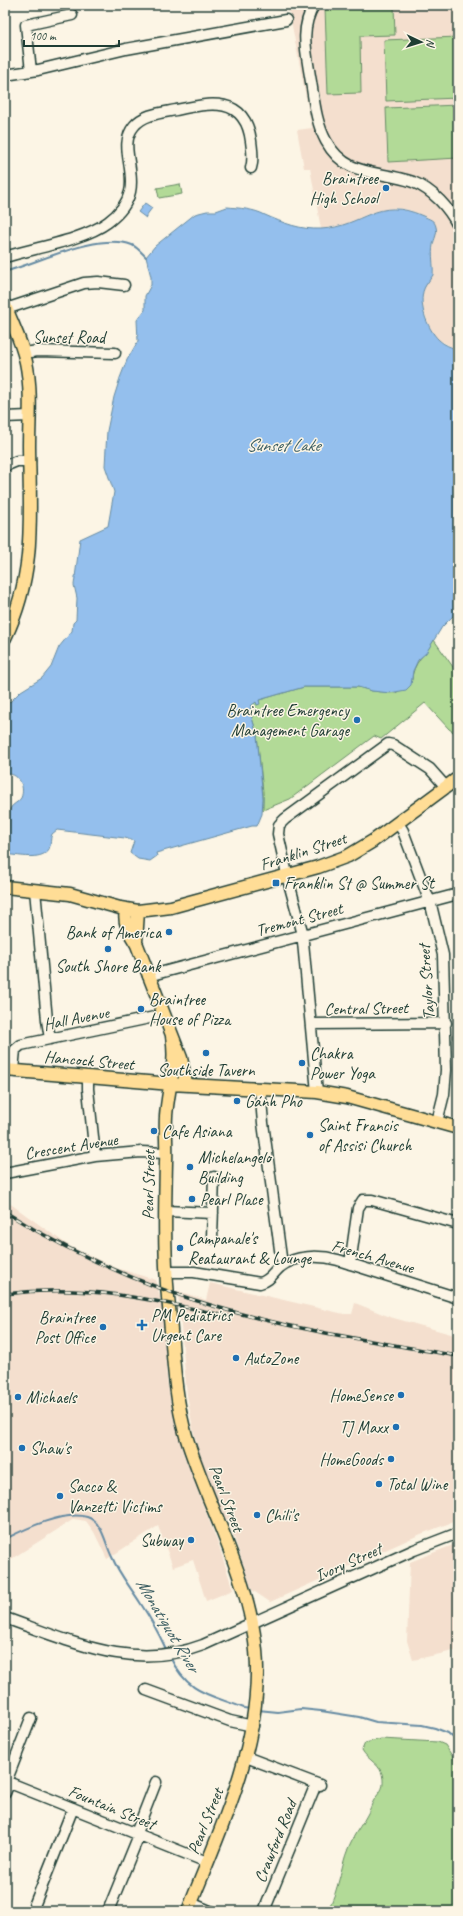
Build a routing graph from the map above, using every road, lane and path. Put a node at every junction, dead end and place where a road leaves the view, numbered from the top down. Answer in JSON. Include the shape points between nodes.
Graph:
{"nodes":[{"id":1,"x":314,"y":5,"type":"edge"},
{"id":2,"x":72,"y":15,"type":"dead end"},
{"id":3,"x":286,"y":20,"type":"dead end"},
{"id":4,"x":32,"y":71,"type":"junction"},
{"id":5,"x":5,"y":75,"type":"edge"},
{"id":6,"x":250,"y":168,"type":"dead end"},
{"id":7,"x":458,"y":226,"type":"edge"},
{"id":8,"x":5,"y":257,"type":"edge"},
{"id":9,"x":124,"y":285,"type":"dead end"},
{"id":10,"x":6,"y":307,"type":"edge"},
{"id":11,"x":24,"y":353,"type":"junction"},
{"id":12,"x":115,"y":353,"type":"dead end"},
{"id":13,"x":29,"y":416,"type":"junction"},
{"id":14,"x":5,"y":417,"type":"edge"},
{"id":15,"x":30,"y":461,"type":"junction"},
{"id":16,"x":5,"y":466,"type":"edge"},
{"id":17,"x":5,"y":638,"type":"edge"},
{"id":18,"x":458,"y":778,"type":"edge"},
{"id":19,"x":446,"y":787,"type":"junction"},
{"id":20,"x":398,"y":822,"type":"junction"},
{"id":21,"x":287,"y":876,"type":"junction"},
{"id":22,"x":5,"y":887,"type":"edge"},
{"id":23,"x":35,"y":890,"type":"junction"},
{"id":24,"x":458,"y":894,"type":"edge"},
{"id":25,"x":429,"y":901,"type":"junction"},
{"id":26,"x":132,"y":910,"type":"junction"},
{"id":27,"x":302,"y":935,"type":"junction"},
{"id":28,"x":148,"y":976,"type":"junction"},
{"id":29,"x":164,"y":1015,"type":"junction"},
{"id":30,"x":446,"y":1023,"type":"junction"},
{"id":31,"x":312,"y":1024,"type":"junction"},
{"id":32,"x":172,"y":1036,"type":"junction"},
{"id":33,"x":50,"y":1039,"type":"junction"},
{"id":34,"x":9,"y":1070,"type":"edge"},
{"id":35,"x":88,"y":1077,"type":"junction"},
{"id":36,"x":186,"y":1083,"type":"junction"},
{"id":37,"x":171,"y":1084,"type":"junction"},
{"id":38,"x":260,"y":1088,"type":"junction"},
{"id":39,"x":317,"y":1092,"type":"junction"},
{"id":40,"x":437,"y":1122,"type":"junction"},
{"id":41,"x":458,"y":1128,"type":"edge"},
{"id":42,"x":166,"y":1153,"type":"junction"},
{"id":43,"x":95,"y":1156,"type":"junction"},
{"id":44,"x":5,"y":1173,"type":"edge"},
{"id":45,"x":214,"y":1177,"type":"dead end"},
{"id":46,"x":165,"y":1211,"type":"junction"},
{"id":47,"x":214,"y":1213,"type":"junction"},
{"id":48,"x":458,"y":1224,"type":"edge"},
{"id":49,"x":212,"y":1238,"type":"dead end"},
{"id":50,"x":284,"y":1264,"type":"junction"},
{"id":51,"x":350,"y":1264,"type":"junction"},
{"id":52,"x":166,"y":1272,"type":"junction"},
{"id":53,"x":458,"y":1298,"type":"edge"},
{"id":54,"x":458,"y":1533,"type":"edge"},
{"id":55,"x":5,"y":1618,"type":"edge"},
{"id":56,"x":251,"y":1623,"type":"junction"},
{"id":57,"x":146,"y":1690,"type":"dead end"},
{"id":58,"x":31,"y":1718,"type":"dead end"},
{"id":59,"x":253,"y":1722,"type":"junction"},
{"id":60,"x":246,"y":1757,"type":"junction"},
{"id":61,"x":7,"y":1782,"type":"edge"},
{"id":62,"x":156,"y":1782,"type":"dead end"},
{"id":63,"x":5,"y":1793,"type":"edge"},
{"id":64,"x":73,"y":1808,"type":"junction"},
{"id":65,"x":138,"y":1834,"type":"junction"},
{"id":66,"x":207,"y":1862,"type":"junction"},
{"id":67,"x":189,"y":1907,"type":"edge"},
{"id":68,"x":32,"y":1911,"type":"edge"},
{"id":69,"x":108,"y":1911,"type":"edge"},
{"id":70,"x":210,"y":1911,"type":"edge"},
{"id":71,"x":264,"y":1911,"type":"edge"}],
"edges":[{"from":1,"to":7,"type":"street","via":[[306,22],[305,44],[318,118],[329,146],[339,158],[355,169],[403,179],[424,188],[442,203]]},
{"from":2,"to":4,"type":"street","via":[[26,25]]},
{"from":3,"to":4,"type":"street","via":[[126,49]]},
{"from":4,"to":5,"type":"street"},
{"from":6,"to":8,"type":"street","via":[[252,156],[249,132],[242,116],[232,108],[220,104],[205,105],[148,116],[134,126],[128,137],[131,189],[126,203],[115,216],[103,226],[88,232]]},
{"from":9,"to":10,"type":"street","via":[[84,283]]},
{"from":10,"to":11,"type":"main road"},
{"from":11,"to":12,"type":"street","name":"Sunset Road","via":[[38,350]]},
{"from":11,"to":13,"type":"main road","via":[[29,378]]},
{"from":13,"to":14,"type":"street"},
{"from":13,"to":15,"type":"main road"},
{"from":15,"to":16,"type":"street","via":[[18,461]]},
{"from":15,"to":17,"type":"main road","via":[[27,575],[19,606]]},
{"from":18,"to":19,"type":"main road","name":"Franklin Street"},
{"from":19,"to":20,"type":"main road","name":"Franklin Street"},
{"from":19,"to":21,"type":"street","via":[[426,766],[393,745],[386,744],[281,823],[278,834]]},
{"from":20,"to":21,"type":"main road","name":"Franklin Street","via":[[348,856]]},
{"from":20,"to":25,"type":"street","name":"Taylor Street"},
{"from":21,"to":26,"type":"main road","name":"Franklin Street","via":[[171,907]]},
{"from":21,"to":27,"type":"street"},
{"from":22,"to":23,"type":"main road"},
{"from":23,"to":26,"type":"main road","via":[[70,894]]},
{"from":23,"to":33,"type":"street"},
{"from":24,"to":25,"type":"street","name":"Tremont Street"},
{"from":25,"to":27,"type":"street","name":"Tremont Street"},
{"from":25,"to":30,"type":"street","name":"Taylor Street","via":[[443,955]]},
{"from":26,"to":28,"type":"main road","via":[[126,925],[137,945]]},
{"from":27,"to":28,"type":"street","name":"Tremont Street"},
{"from":27,"to":31,"type":"street"},
{"from":28,"to":29,"type":"main road"},
{"from":29,"to":32,"type":"main road"},
{"from":29,"to":33,"type":"street","name":"Hall Avenue"},
{"from":30,"to":31,"type":"street","name":"Central Street"},
{"from":30,"to":40,"type":"street","name":"Taylor Street","via":[[446,1082]]},
{"from":31,"to":39,"type":"street"},
{"from":32,"to":36,"type":"main road","via":[[183,1062]]},
{"from":32,"to":37,"type":"main road","name":"Pearl Street","via":[[174,1064]]},
{"from":33,"to":34,"type":"street","name":"Hall Avenue","via":[[18,1046]]},
{"from":34,"to":35,"type":"main road","name":"Hancock Street"},
{"from":35,"to":37,"type":"main road","name":"Hancock Street"},
{"from":35,"to":43,"type":"street"},
{"from":36,"to":37,"type":"main road","name":"Hancock Street"},
{"from":36,"to":38,"type":"main road","name":"Hancock Street"},
{"from":37,"to":42,"type":"main road","name":"Pearl Street","via":[[167,1098]]},
{"from":38,"to":39,"type":"main road","name":"Hancock Street"},
{"from":38,"to":50,"type":"street","via":[[281,1257]]},
{"from":39,"to":40,"type":"main road","name":"Hancock Street","via":[[347,1097]]},
{"from":40,"to":41,"type":"main road","name":"Hancock Street"},
{"from":42,"to":43,"type":"street","name":"Crescent Avenue","via":[[141,1152]]},
{"from":42,"to":46,"type":"main road","name":"Pearl Street"},
{"from":43,"to":44,"type":"street","name":"Crescent Avenue"},
{"from":45,"to":47,"type":"street"},
{"from":46,"to":47,"type":"street"},
{"from":46,"to":52,"type":"main road","name":"Pearl Street"},
{"from":47,"to":49,"type":"street"},
{"from":48,"to":51,"type":"street","via":[[372,1200],[363,1200],[358,1208]]},
{"from":50,"to":51,"type":"street","name":"French Avenue","via":[[313,1257]]},
{"from":50,"to":52,"type":"street","name":"French Avenue","via":[[260,1283],[194,1272]]},
{"from":51,"to":53,"type":"street","name":"French Avenue"},
{"from":52,"to":56,"type":"main road","name":"Pearl Street","via":[[177,1392],[185,1431],[239,1577]]},
{"from":54,"to":56,"type":"street","name":"Ivory Street"},
{"from":55,"to":56,"type":"street","name":"Ivory Street","via":[[94,1649],[125,1655],[156,1656],[203,1645]]},
{"from":56,"to":59,"type":"main road","name":"Pearl Street","via":[[257,1667]]},
{"from":57,"to":59,"type":"street","via":[[230,1721]]},
{"from":58,"to":61,"type":"street"},
{"from":59,"to":60,"type":"main road","name":"Pearl Street"},
{"from":60,"to":66,"type":"main road","name":"Pearl Street"},
{"from":60,"to":71,"type":"street","name":"Crawford Road","via":[[318,1785]]},
{"from":61,"to":63,"type":"street"},
{"from":61,"to":64,"type":"street","name":"Fountain Street"},
{"from":62,"to":65,"type":"street"},
{"from":64,"to":65,"type":"street","name":"Fountain Street"},
{"from":64,"to":68,"type":"street"},
{"from":65,"to":66,"type":"street","name":"Fountain Street"},
{"from":65,"to":69,"type":"street"},
{"from":66,"to":67,"type":"main road","name":"Pearl Street"},
{"from":67,"to":70,"type":"street"}]}
